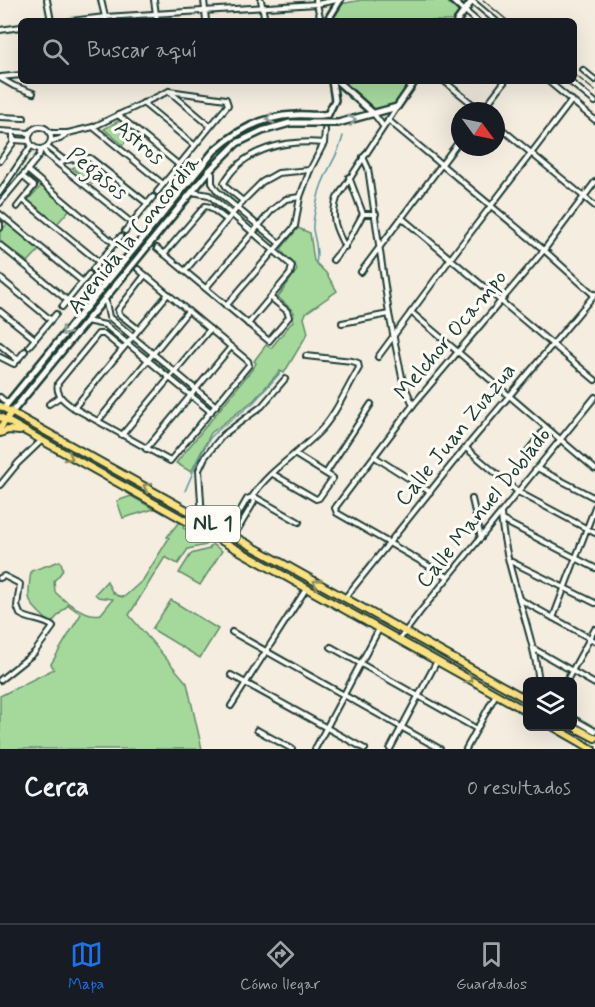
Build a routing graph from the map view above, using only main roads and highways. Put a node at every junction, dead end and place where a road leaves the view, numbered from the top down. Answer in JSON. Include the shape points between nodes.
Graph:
{"nodes":[{"id":1,"x":338,"y":0,"type":"edge"},
{"id":2,"x":452,"y":0,"type":"edge"},
{"id":3,"x":471,"y":1,"type":"edge"},
{"id":4,"x":464,"y":10,"type":"junction"},
{"id":5,"x":329,"y":18,"type":"edge"},
{"id":6,"x":459,"y":18,"type":"edge"},
{"id":7,"x":335,"y":84,"type":"edge"},
{"id":8,"x":339,"y":84,"type":"edge"},
{"id":9,"x":413,"y":84,"type":"edge"},
{"id":10,"x":328,"y":114,"type":"junction"},
{"id":11,"x":374,"y":114,"type":"junction"},
{"id":12,"x":330,"y":124,"type":"junction"},
{"id":13,"x":202,"y":166,"type":"junction"},
{"id":14,"x":209,"y":171,"type":"junction"},
{"id":15,"x":185,"y":186,"type":"junction"},
{"id":16,"x":192,"y":192,"type":"junction"},
{"id":17,"x":96,"y":294,"type":"junction"},
{"id":18,"x":103,"y":300,"type":"junction"},
{"id":19,"x":79,"y":315,"type":"junction"},
{"id":20,"x":86,"y":321,"type":"junction"},
{"id":21,"x":37,"y":366,"type":"junction"},
{"id":22,"x":44,"y":372,"type":"junction"},
{"id":23,"x":3,"y":407,"type":"edge"},
{"id":24,"x":12,"y":412,"type":"junction"},
{"id":25,"x":3,"y":419,"type":"edge"},
{"id":26,"x":0,"y":428,"type":"edge"},
{"id":27,"x":24,"y":431,"type":"junction"},
{"id":28,"x":0,"y":433,"type":"edge"},
{"id":29,"x":523,"y":697,"type":"edge"},
{"id":30,"x":523,"y":709,"type":"edge"},
{"id":31,"x":577,"y":728,"type":"edge"},
{"id":32,"x":561,"y":731,"type":"edge"},
{"id":33,"x":595,"y":738,"type":"edge"},
{"id":34,"x":592,"y":749,"type":"edge"}],
"edges":[{"from":1,"to":5,"type":"main road"},
{"from":2,"to":4,"type":"main road"},
{"from":3,"to":4,"type":"main road"},
{"from":4,"to":6,"type":"main road"},
{"from":7,"to":10,"type":"main road","via":[[335,100]]},
{"from":8,"to":11,"type":"main road"},
{"from":9,"to":11,"type":"main road","name":"Avenida la Concordia","via":[[397,107]]},
{"from":10,"to":12,"type":"main road"},
{"from":10,"to":13,"type":"main road","name":"Avenida la Concordia","one_way":true,"via":[[277,117],[248,127],[225,141]]},
{"from":12,"to":11,"type":"main road","name":"Avenida la Concordia","one_way":true},
{"from":12,"to":14,"type":"main road","name":"Avenida la Concordia","via":[[290,123],[262,131],[237,143]]},
{"from":13,"to":14,"type":"main road"},
{"from":13,"to":15,"type":"main road","name":"Avenida la Concordia"},
{"from":14,"to":16,"type":"main road","name":"Avenida la Concordia"},
{"from":15,"to":16,"type":"main road"},
{"from":15,"to":17,"type":"main road","name":"Avenida la Concordia"},
{"from":16,"to":18,"type":"main road","name":"Avenida la Concordia"},
{"from":17,"to":18,"type":"main road"},
{"from":17,"to":19,"type":"main road","name":"Avenida la Concordia"},
{"from":18,"to":20,"type":"main road","name":"Avenida la Concordia"},
{"from":19,"to":20,"type":"main road"},
{"from":19,"to":21,"type":"main road","name":"Avenida la Concordia","one_way":true},
{"from":20,"to":22,"type":"main road","name":"Avenida la Concordia"},
{"from":21,"to":22,"type":"main road"},
{"from":21,"to":23,"type":"main road","name":"Avenida la Concordia"},
{"from":22,"to":24,"type":"main road","name":"Avenida la Concordia"},
{"from":23,"to":24,"type":"main road","number":"NL 1"},
{"from":24,"to":25,"type":"main road","name":"Avenida la Concordia"},
{"from":29,"to":24,"type":"main road","number":"NL 1","one_way":true},
{"from":25,"to":26,"type":"main road","name":"Avenida la Concordia"},
{"from":25,"to":27,"type":"main road","number":"NL 1"},
{"from":27,"to":28,"type":"main road"},
{"from":27,"to":30,"type":"main road","number":"NL 1","one_way":true},
{"from":31,"to":33,"type":"main road"},
{"from":32,"to":34,"type":"main road"}]}
